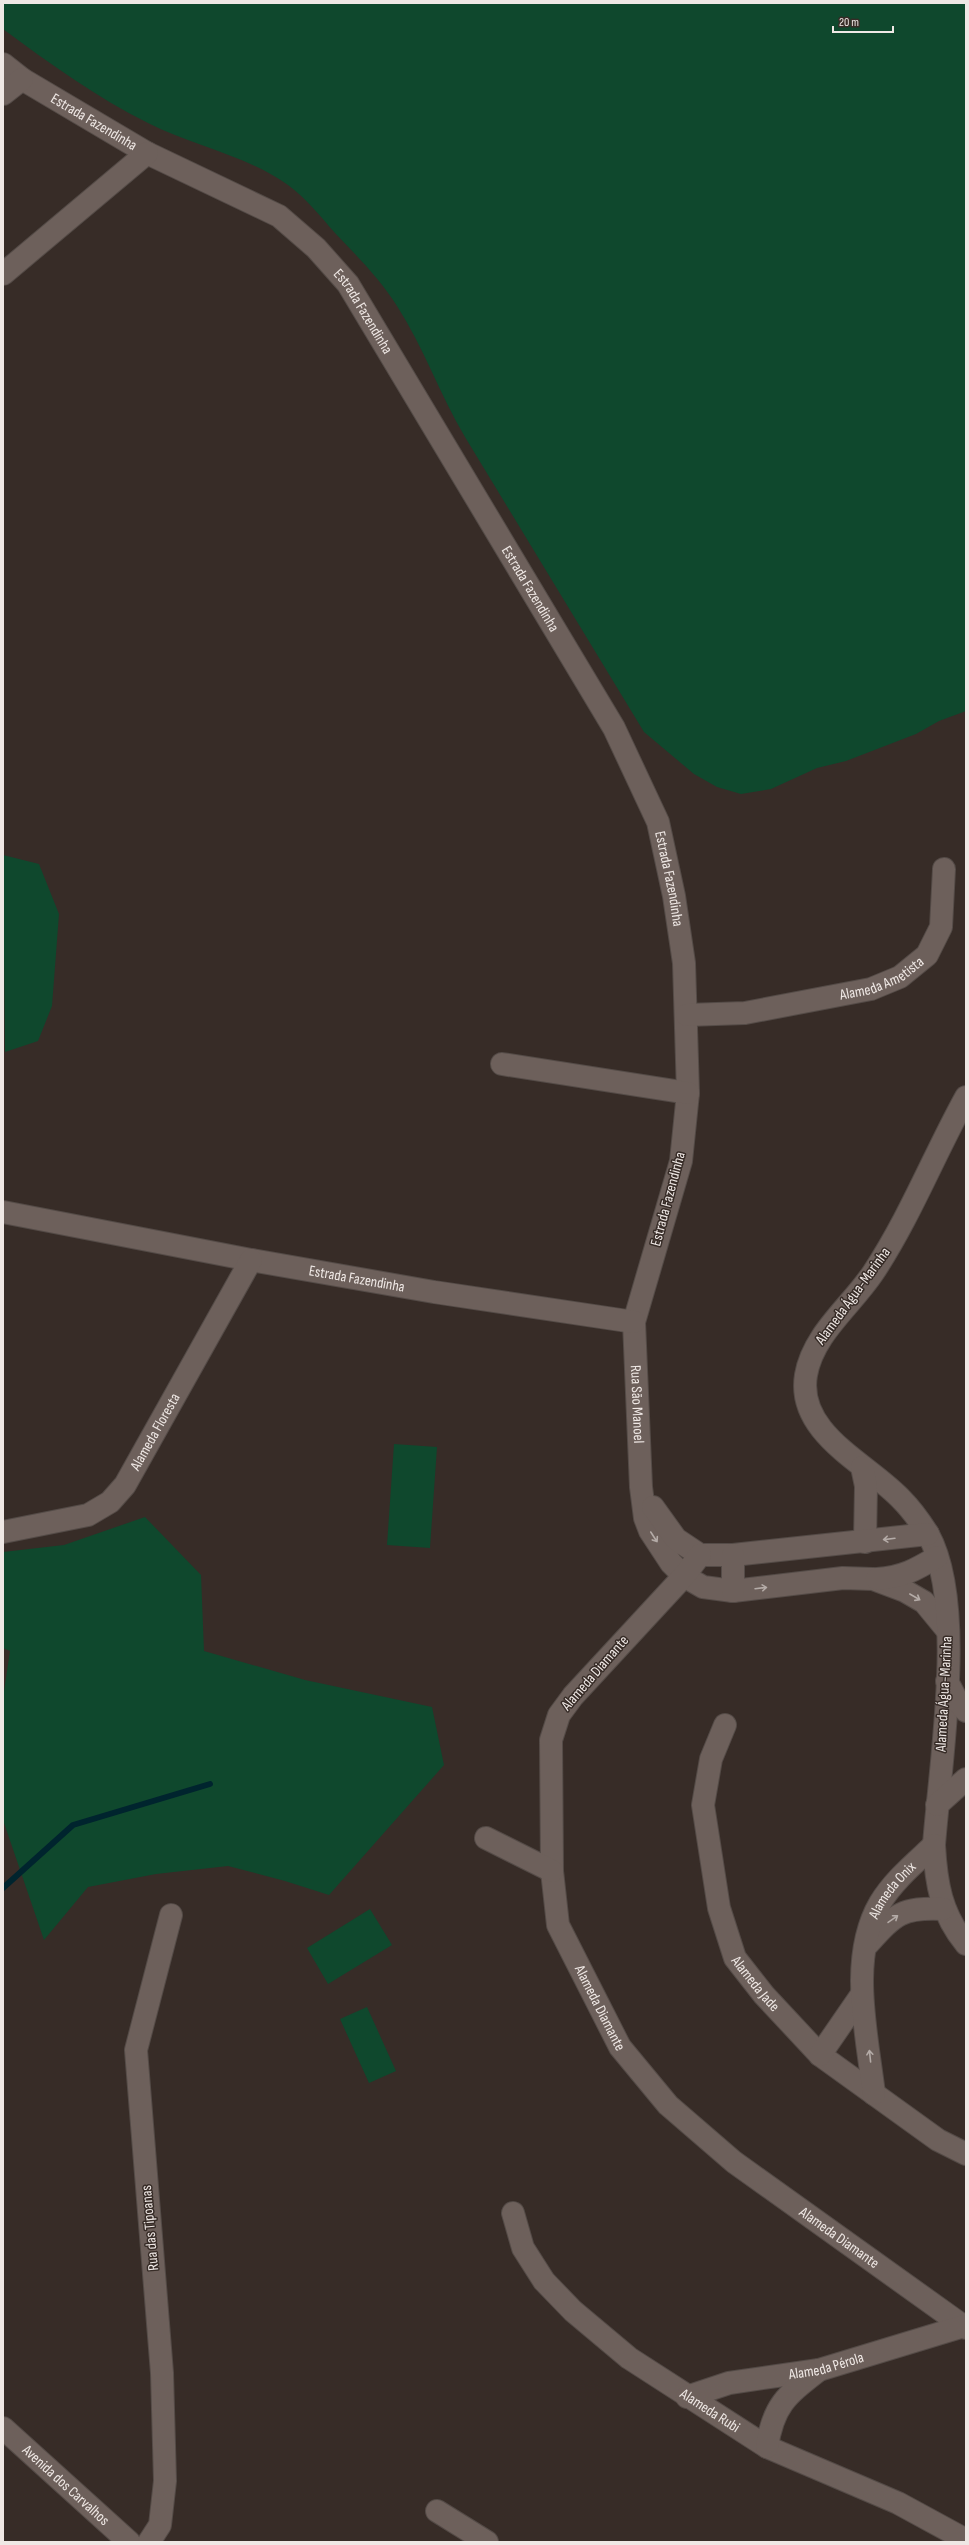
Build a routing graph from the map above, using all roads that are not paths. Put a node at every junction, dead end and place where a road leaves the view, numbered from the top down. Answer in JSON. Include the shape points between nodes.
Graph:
{"nodes":[{"id":1,"x":3,"y":64,"type":"edge"},
{"id":2,"x":22,"y":79,"type":"junction"},
{"id":3,"x":3,"y":94,"type":"edge"},
{"id":4,"x":147,"y":153,"type":"junction"},
{"id":5,"x":3,"y":274,"type":"edge"},
{"id":6,"x":944,"y":869,"type":"dead end"},
{"id":7,"x":687,"y":1015,"type":"junction"},
{"id":8,"x":502,"y":1064,"type":"dead end"},
{"id":9,"x":688,"y":1093,"type":"junction"},
{"id":10,"x":966,"y":1096,"type":"edge"},
{"id":11,"x":3,"y":1212,"type":"edge"},
{"id":12,"x":251,"y":1260,"type":"junction"},
{"id":13,"x":634,"y":1322,"type":"junction"},
{"id":14,"x":862,"y":1467,"type":"junction"},
{"id":15,"x":641,"y":1487,"type":"junction"},
{"id":16,"x":3,"y":1532,"type":"edge"},
{"id":17,"x":928,"y":1534,"type":"junction"},
{"id":18,"x":865,"y":1542,"type":"junction"},
{"id":19,"x":842,"y":1544,"type":"junction"},
{"id":20,"x":700,"y":1555,"type":"junction"},
{"id":21,"x":733,"y":1555,"type":"junction"},
{"id":22,"x":937,"y":1557,"type":"junction"},
{"id":23,"x":684,"y":1576,"type":"junction"},
{"id":24,"x":843,"y":1578,"type":"junction"},
{"id":25,"x":873,"y":1579,"type":"junction"},
{"id":26,"x":733,"y":1591,"type":"junction"},
{"id":27,"x":947,"y":1630,"type":"junction"},
{"id":28,"x":947,"y":1681,"type":"junction"},
{"id":29,"x":966,"y":1712,"type":"edge"},
{"id":30,"x":725,"y":1725,"type":"dead end"},
{"id":31,"x":966,"y":1779,"type":"edge"},
{"id":32,"x":937,"y":1805,"type":"junction"},
{"id":33,"x":486,"y":1838,"type":"dead end"},
{"id":34,"x":934,"y":1845,"type":"junction"},
{"id":35,"x":552,"y":1871,"type":"junction"},
{"id":36,"x":943,"y":1909,"type":"junction"},
{"id":37,"x":171,"y":1915,"type":"dead end"},
{"id":38,"x":966,"y":1944,"type":"edge"},
{"id":39,"x":866,"y":1947,"type":"junction"},
{"id":40,"x":862,"y":1994,"type":"junction"},
{"id":41,"x":820,"y":2055,"type":"junction"},
{"id":42,"x":874,"y":2094,"type":"junction"},
{"id":43,"x":966,"y":2154,"type":"edge"},
{"id":44,"x":513,"y":2213,"type":"dead end"},
{"id":45,"x":965,"y":2327,"type":"edge"},
{"id":46,"x":819,"y":2370,"type":"junction"},
{"id":47,"x":687,"y":2397,"type":"junction"},
{"id":48,"x":3,"y":2428,"type":"edge"},
{"id":49,"x":767,"y":2447,"type":"junction"},
{"id":50,"x":437,"y":2511,"type":"dead end"},
{"id":51,"x":966,"y":2540,"type":"edge"},
{"id":52,"x":129,"y":2542,"type":"edge"},
{"id":53,"x":149,"y":2542,"type":"edge"},
{"id":54,"x":487,"y":2542,"type":"edge"}],
"edges":[{"from":1,"to":2,"type":"street","name":"Estrada Fazendinha"},
{"from":2,"to":3,"type":"street"},
{"from":2,"to":4,"type":"street","name":"Estrada Fazendinha"},
{"from":4,"to":5,"type":"street"},
{"from":4,"to":7,"type":"street","name":"Estrada Fazendinha","via":[[279,216],[316,248],[348,284],[375,326],[614,728],[658,822],[674,896],[684,963]]},
{"from":6,"to":7,"type":"street","name":"Alameda Ametista","via":[[941,927],[927,955],[900,977],[871,989],[745,1013]]},
{"from":7,"to":9,"type":"street","name":"Estrada Fazendinha"},
{"from":8,"to":9,"type":"street"},
{"from":9,"to":13,"type":"street","name":"Estrada Fazendinha","via":[[681,1161]]},
{"from":10,"to":14,"type":"street","name":"Alameda Água-Marinha","via":[[900,1228],[872,1275],[832,1324],[814,1351],[806,1375],[806,1401],[815,1419],[832,1441]]},
{"from":11,"to":12,"type":"street","name":"Estrada Fazendinha"},
{"from":12,"to":13,"type":"street","name":"Estrada Fazendinha","via":[[434,1292]]},
{"from":12,"to":16,"type":"street","name":"Alameda Floresta","via":[[120,1491],[110,1502],[88,1515]]},
{"from":13,"to":15,"type":"street","name":"Rua São Manoel"},
{"from":14,"to":17,"type":"street","name":"Alameda Água-Marinha","via":[[902,1500]]},
{"from":14,"to":18,"type":"street","via":[[866,1486]]},
{"from":15,"to":20,"type":"street","name":"Rua São Manoel","via":[[669,1532]]},
{"from":15,"to":23,"type":"street","name":"Rua São Manoel","one_way":true,"via":[[645,1518],[650,1531],[671,1563]]},
{"from":17,"to":18,"type":"street","one_way":true},
{"from":17,"to":22,"type":"street","name":"Alameda Água-Marinha"},
{"from":18,"to":19,"type":"street"},
{"from":19,"to":21,"type":"street"},
{"from":19,"to":24,"type":"street"},
{"from":20,"to":21,"type":"street"},
{"from":20,"to":23,"type":"street","name":"Alameda Diamante"},
{"from":21,"to":26,"type":"street"},
{"from":22,"to":25,"type":"street","via":[[913,1572],[897,1577]]},
{"from":22,"to":27,"type":"street","name":"Alameda Água-Marinha","via":[[945,1582]]},
{"from":23,"to":26,"type":"street","via":[[703,1587]]},
{"from":23,"to":35,"type":"street","name":"Alameda Diamante","via":[[572,1696],[559,1715],[551,1740]]},
{"from":24,"to":25,"type":"street"},
{"from":26,"to":24,"type":"street","one_way":true},
{"from":25,"to":27,"type":"street","one_way":true,"via":[[924,1602]]},
{"from":27,"to":28,"type":"street","name":"Alameda Água-Marinha"},
{"from":28,"to":29,"type":"street"},
{"from":28,"to":32,"type":"street","name":"Alameda Água-Marinha"},
{"from":30,"to":41,"type":"street","name":"Alameda Jade","via":[[711,1759],[703,1805],[719,1908],[736,1958],[764,1995]]},
{"from":31,"to":32,"type":"street"},
{"from":32,"to":34,"type":"street","name":"Alameda Água-Marinha"},
{"from":33,"to":35,"type":"street"},
{"from":34,"to":36,"type":"street","name":"Alameda Água-Marinha"},
{"from":34,"to":39,"type":"street","name":"Alameda Onix","via":[[896,1880],[880,1902],[871,1922]]},
{"from":35,"to":45,"type":"street","name":"Alameda Diamante","via":[[558,1925],[620,2047],[668,2105],[734,2162]]},
{"from":36,"to":38,"type":"street","name":"Alameda Água-Marinha"},
{"from":39,"to":36,"type":"street","name":"Alameda Onix","one_way":true,"via":[[888,1923],[902,1913],[917,1908]]},
{"from":37,"to":53,"type":"street","name":"Rua das Tipoanas","via":[[136,2050],[162,2373],[165,2473],[160,2525]]},
{"from":39,"to":40,"type":"street","name":"Alameda Onix"},
{"from":40,"to":41,"type":"street","name":"Alameda Onix"},
{"from":42,"to":40,"type":"street","name":"Alameda Onix","one_way":true},
{"from":41,"to":42,"type":"street","name":"Alameda Jade"},
{"from":42,"to":43,"type":"street","name":"Alameda Jade","via":[[938,2140]]},
{"from":44,"to":47,"type":"street","name":"Alameda Rubi","via":[[523,2248],[544,2281],[573,2311],[629,2358]]},
{"from":45,"to":46,"type":"street","name":"Alameda Pérola"},
{"from":46,"to":47,"type":"street","name":"Alameda Pérola","via":[[729,2383]]},
{"from":46,"to":49,"type":"street","via":[[792,2391],[776,2412]]},
{"from":47,"to":49,"type":"street","name":"Alameda Rubi"},
{"from":48,"to":52,"type":"street","name":"Avenida dos Carvalhos"},
{"from":49,"to":51,"type":"street","name":"Alameda Rubi","via":[[898,2503]]},
{"from":50,"to":54,"type":"street"}]}
